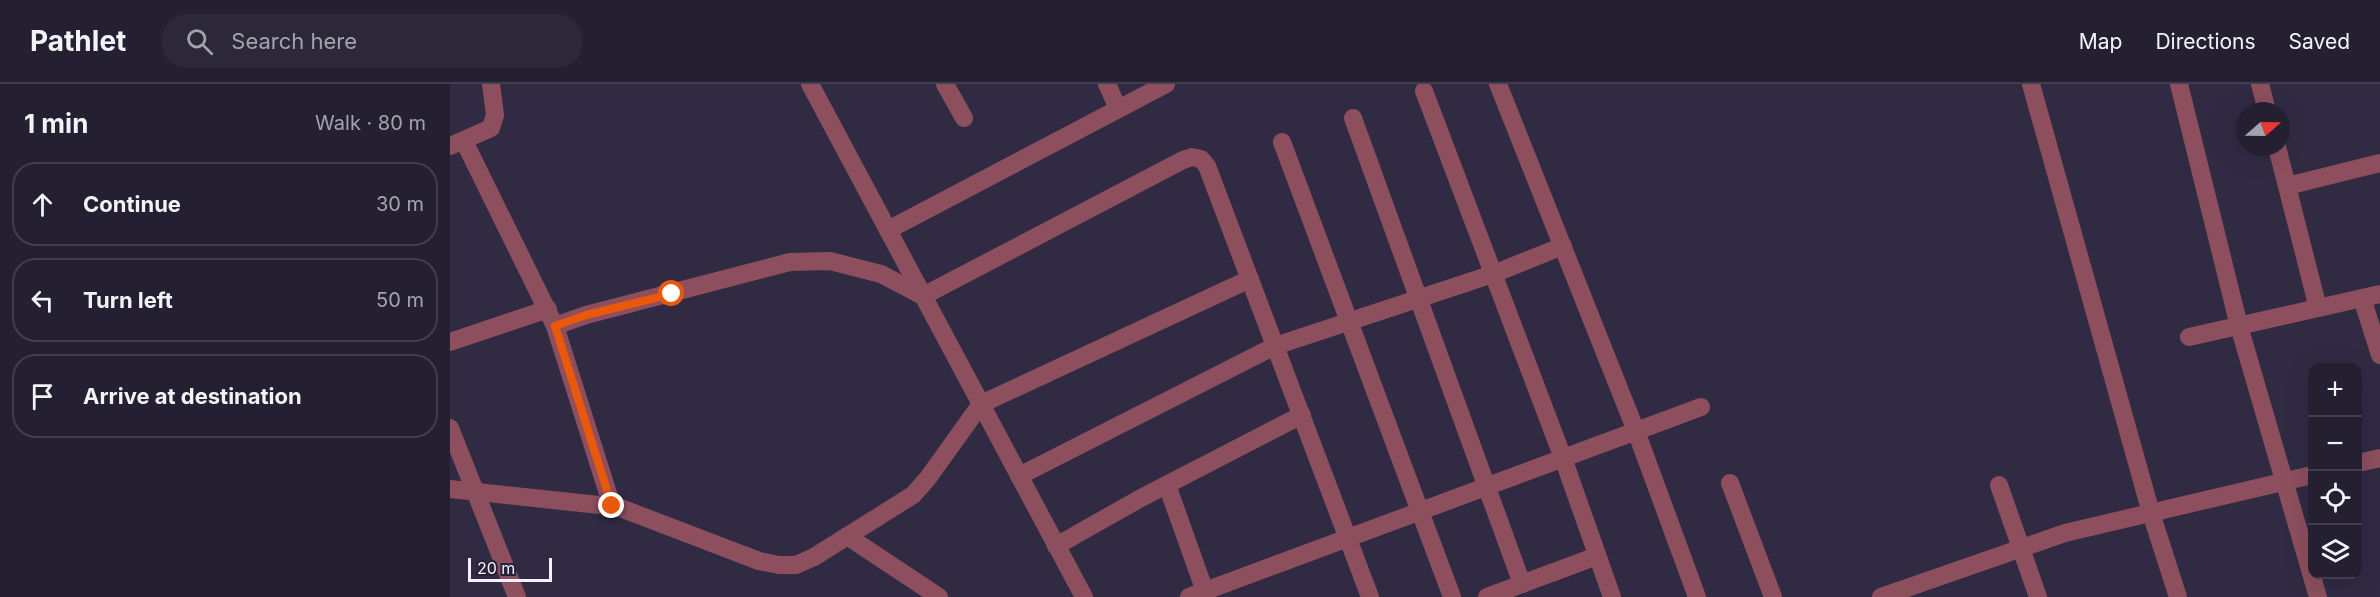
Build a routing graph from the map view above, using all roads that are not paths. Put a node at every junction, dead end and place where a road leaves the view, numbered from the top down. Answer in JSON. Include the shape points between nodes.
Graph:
{"nodes":[{"id":1,"x":491,"y":84,"type":"edge"},
{"id":2,"x":810,"y":84,"type":"edge"},
{"id":3,"x":945,"y":84,"type":"edge"},
{"id":4,"x":1107,"y":84,"type":"edge"},
{"id":5,"x":1166,"y":84,"type":"edge"},
{"id":6,"x":1498,"y":84,"type":"edge"},
{"id":7,"x":2031,"y":84,"type":"edge"},
{"id":8,"x":2179,"y":84,"type":"edge"},
{"id":9,"x":2260,"y":84,"type":"edge"},
{"id":10,"x":1424,"y":91,"type":"dead end"},
{"id":11,"x":2265,"y":102,"type":"edge"},
{"id":12,"x":1118,"y":109,"type":"junction"},
{"id":13,"x":964,"y":118,"type":"dead end"},
{"id":14,"x":1353,"y":118,"type":"dead end"},
{"id":15,"x":1282,"y":142,"type":"dead end"},
{"id":16,"x":457,"y":143,"type":"edge"},
{"id":17,"x":2279,"y":156,"type":"edge"},
{"id":18,"x":2380,"y":163,"type":"edge"},
{"id":19,"x":2287,"y":186,"type":"junction"},
{"id":20,"x":888,"y":230,"type":"junction"},
{"id":21,"x":1563,"y":246,"type":"junction"},
{"id":22,"x":1494,"y":274,"type":"junction"},
{"id":23,"x":1250,"y":279,"type":"junction"},
{"id":24,"x":2380,"y":294,"type":"edge"},
{"id":25,"x":923,"y":296,"type":"junction"},
{"id":26,"x":1419,"y":298,"type":"junction"},
{"id":27,"x":2362,"y":298,"type":"junction"},
{"id":28,"x":2319,"y":308,"type":"junction"},
{"id":29,"x":548,"y":309,"type":"junction"},
{"id":30,"x":1349,"y":321,"type":"junction"},
{"id":31,"x":555,"y":326,"type":"junction"},
{"id":32,"x":2239,"y":326,"type":"junction"},
{"id":33,"x":2189,"y":337,"type":"dead end"},
{"id":34,"x":450,"y":342,"type":"edge"},
{"id":35,"x":1275,"y":346,"type":"junction"},
{"id":36,"x":2380,"y":355,"type":"edge"},
{"id":37,"x":981,"y":404,"type":"junction"},
{"id":38,"x":1701,"y":407,"type":"dead end"},
{"id":39,"x":1302,"y":415,"type":"junction"},
{"id":40,"x":450,"y":428,"type":"edge"},
{"id":41,"x":1636,"y":431,"type":"junction"},
{"id":42,"x":1563,"y":458,"type":"junction"},
{"id":43,"x":2380,"y":458,"type":"edge"},
{"id":44,"x":2362,"y":462,"type":"edge"},
{"id":45,"x":1019,"y":476,"type":"junction"},
{"id":46,"x":2308,"y":476,"type":"edge"},
{"id":47,"x":2283,"y":482,"type":"junction"},
{"id":48,"x":1730,"y":483,"type":"dead end"},
{"id":49,"x":1167,"y":484,"type":"junction"},
{"id":50,"x":1999,"y":485,"type":"dead end"},
{"id":51,"x":1488,"y":486,"type":"junction"},
{"id":52,"x":450,"y":489,"type":"edge"},
{"id":53,"x":476,"y":491,"type":"junction"},
{"id":54,"x":612,"y":506,"type":"junction"},
{"id":55,"x":1419,"y":512,"type":"junction"},
{"id":56,"x":2151,"y":513,"type":"junction"},
{"id":57,"x":847,"y":536,"type":"junction"},
{"id":58,"x":1349,"y":538,"type":"junction"},
{"id":59,"x":1056,"y":546,"type":"junction"},
{"id":60,"x":2021,"y":548,"type":"junction"},
{"id":61,"x":1597,"y":556,"type":"junction"},
{"id":62,"x":1522,"y":584,"type":"junction"},
{"id":63,"x":1201,"y":595,"type":"edge"},
{"id":64,"x":517,"y":597,"type":"edge"},
{"id":65,"x":939,"y":597,"type":"edge"},
{"id":66,"x":1084,"y":597,"type":"edge"},
{"id":67,"x":1370,"y":597,"type":"edge"},
{"id":68,"x":1452,"y":597,"type":"edge"},
{"id":69,"x":1487,"y":597,"type":"edge"},
{"id":70,"x":1612,"y":597,"type":"edge"},
{"id":71,"x":1697,"y":597,"type":"edge"},
{"id":72,"x":1773,"y":597,"type":"edge"},
{"id":73,"x":1881,"y":597,"type":"edge"},
{"id":74,"x":2038,"y":597,"type":"edge"},
{"id":75,"x":2178,"y":597,"type":"edge"},
{"id":76,"x":2318,"y":597,"type":"edge"}],
"edges":[{"from":1,"to":16,"type":"street","via":[[494,122],[484,133]]},
{"from":2,"to":20,"type":"street"},
{"from":3,"to":13,"type":"street"},
{"from":4,"to":12,"type":"street"},
{"from":5,"to":12,"type":"street"},
{"from":6,"to":21,"type":"street"},
{"from":7,"to":56,"type":"street"},
{"from":8,"to":32,"type":"street"},
{"from":9,"to":11,"type":"street"},
{"from":10,"to":22,"type":"street"},
{"from":12,"to":20,"type":"street"},
{"from":14,"to":26,"type":"street"},
{"from":15,"to":30,"type":"street"},
{"from":16,"to":29,"type":"street"},
{"from":17,"to":19,"type":"street"},
{"from":18,"to":19,"type":"street"},
{"from":19,"to":28,"type":"street"},
{"from":20,"to":25,"type":"street"},
{"from":21,"to":22,"type":"street"},
{"from":21,"to":41,"type":"street"},
{"from":22,"to":26,"type":"street"},
{"from":22,"to":42,"type":"street"},
{"from":23,"to":25,"type":"street","via":[[1206,166],[1200,159],[1192,158]]},
{"from":23,"to":35,"type":"street"},
{"from":23,"to":37,"type":"street"},
{"from":24,"to":27,"type":"street"},
{"from":25,"to":31,"type":"street","via":[[881,274],[840,263],[790,262]]},
{"from":25,"to":37,"type":"street"},
{"from":26,"to":30,"type":"street"},
{"from":26,"to":51,"type":"street"},
{"from":27,"to":28,"type":"street"},
{"from":27,"to":36,"type":"street"},
{"from":28,"to":32,"type":"street"},
{"from":29,"to":31,"type":"street"},
{"from":29,"to":34,"type":"street"},
{"from":30,"to":35,"type":"street"},
{"from":30,"to":55,"type":"street"},
{"from":31,"to":54,"type":"street"},
{"from":32,"to":33,"type":"street"},
{"from":32,"to":47,"type":"street"},
{"from":35,"to":39,"type":"street"},
{"from":35,"to":45,"type":"street"},
{"from":37,"to":45,"type":"street"},
{"from":37,"to":57,"type":"street","via":[[912,495]]},
{"from":38,"to":41,"type":"street"},
{"from":39,"to":49,"type":"street"},
{"from":39,"to":58,"type":"street"},
{"from":40,"to":53,"type":"street"},
{"from":41,"to":42,"type":"street"},
{"from":41,"to":71,"type":"street"},
{"from":42,"to":51,"type":"street"},
{"from":42,"to":61,"type":"street"},
{"from":43,"to":44,"type":"street"},
{"from":45,"to":59,"type":"street"},
{"from":46,"to":47,"type":"street"},
{"from":47,"to":56,"type":"street"},
{"from":47,"to":76,"type":"street"},
{"from":48,"to":72,"type":"street"},
{"from":49,"to":59,"type":"street"},
{"from":49,"to":63,"type":"street"},
{"from":50,"to":60,"type":"street"},
{"from":51,"to":55,"type":"street"},
{"from":51,"to":62,"type":"street"},
{"from":52,"to":53,"type":"street"},
{"from":53,"to":54,"type":"street"},
{"from":53,"to":64,"type":"street"},
{"from":54,"to":57,"type":"street","via":[[779,565],[796,565]]},
{"from":55,"to":58,"type":"street"},
{"from":55,"to":68,"type":"street"},
{"from":56,"to":60,"type":"street","via":[[2065,533]]},
{"from":56,"to":75,"type":"street"},
{"from":57,"to":65,"type":"street"},
{"from":58,"to":63,"type":"street"},
{"from":58,"to":67,"type":"street"},
{"from":59,"to":66,"type":"street"},
{"from":60,"to":73,"type":"street"},
{"from":60,"to":74,"type":"street"},
{"from":61,"to":62,"type":"street"},
{"from":61,"to":70,"type":"street"},
{"from":62,"to":69,"type":"street"}]}
